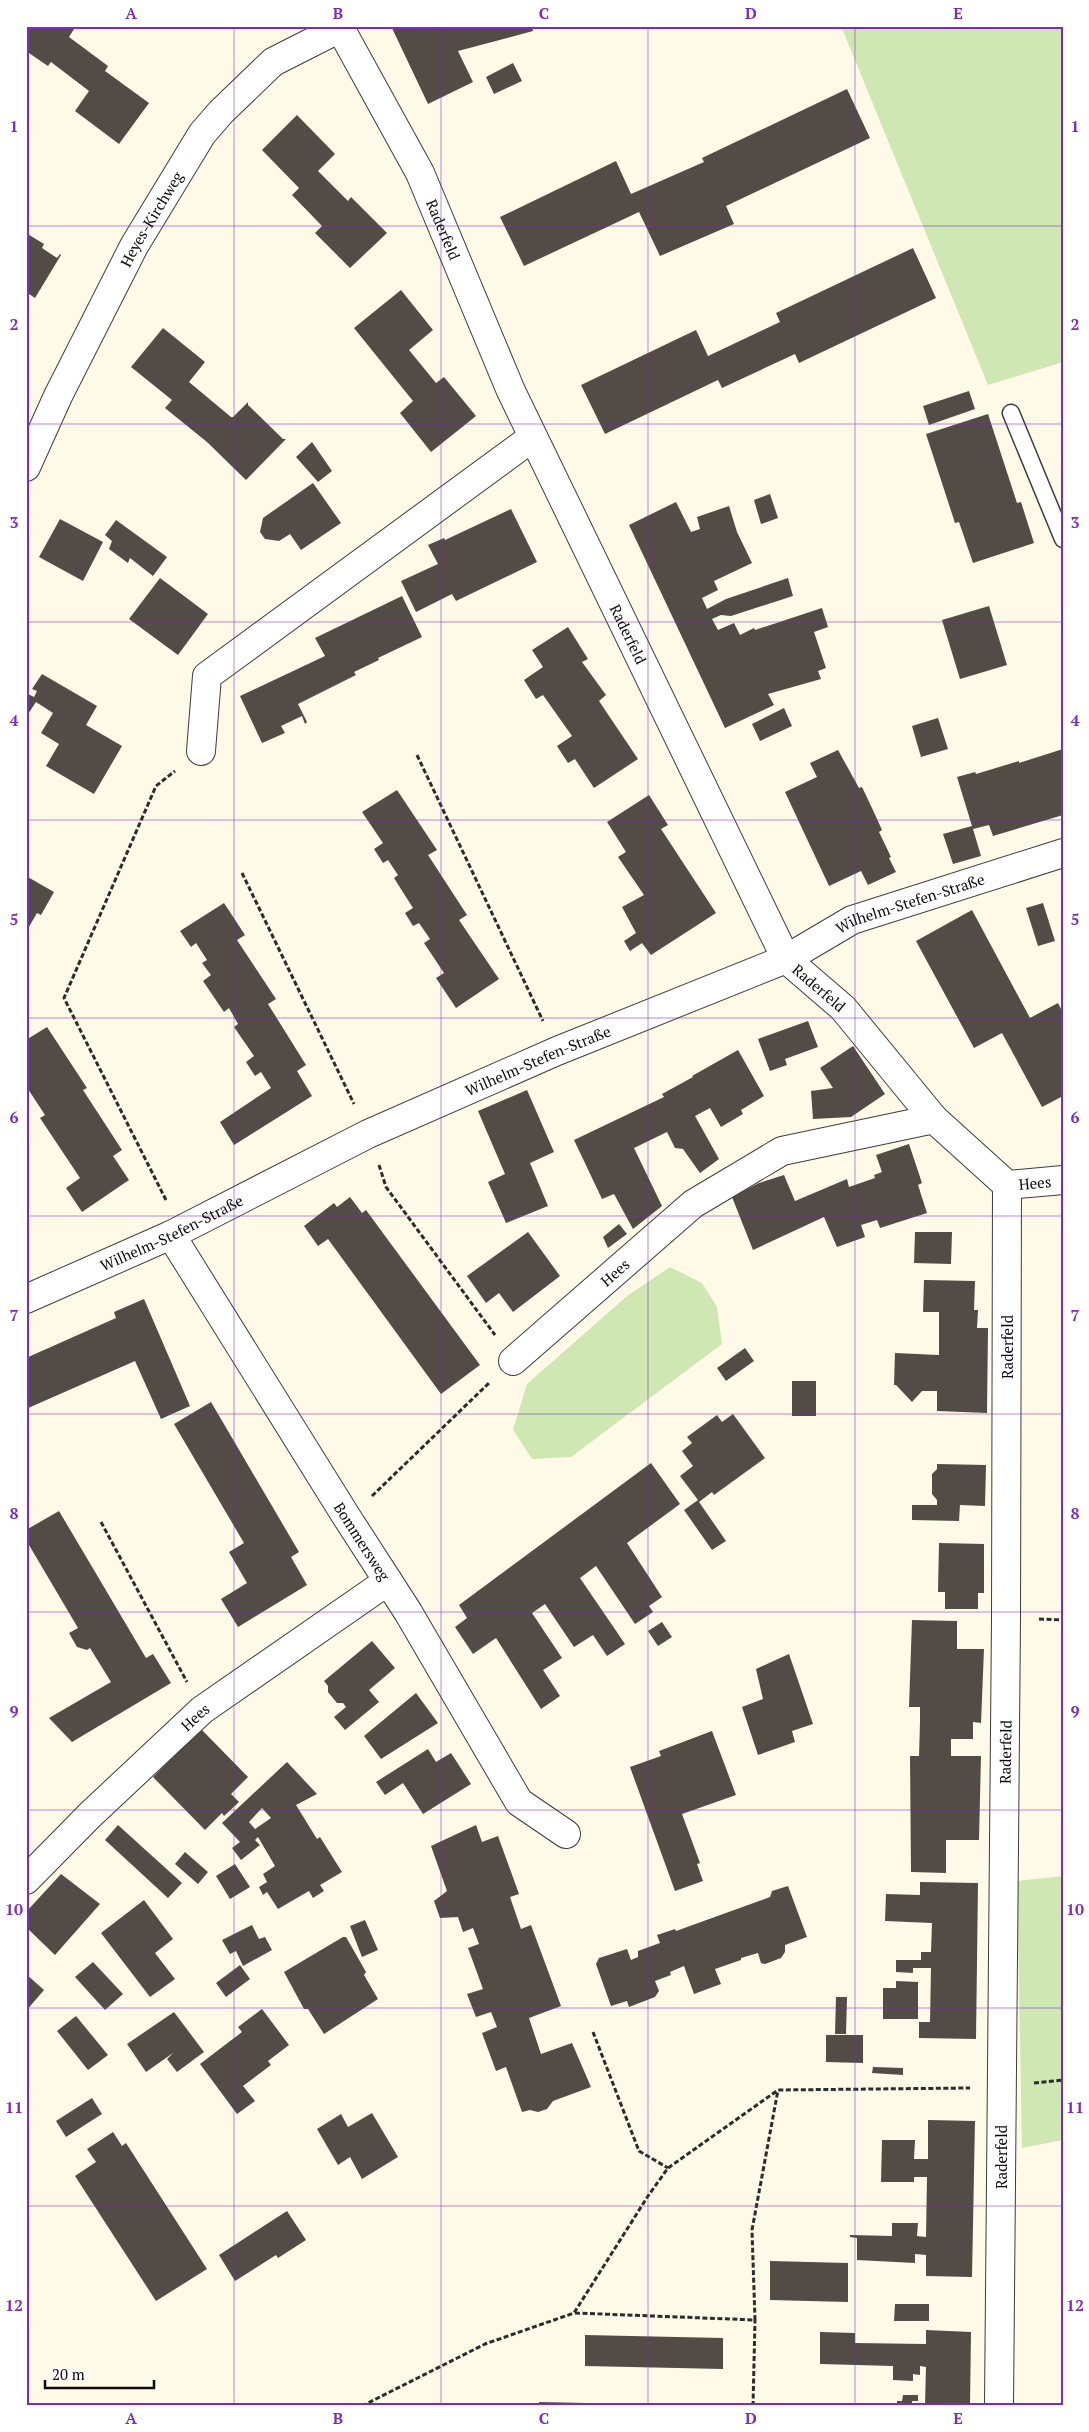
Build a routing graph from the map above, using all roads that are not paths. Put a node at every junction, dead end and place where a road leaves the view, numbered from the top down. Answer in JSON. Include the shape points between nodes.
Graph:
{"nodes":[{"id":1,"x":339,"y":27,"type":"edge"},
{"id":2,"x":1011,"y":412,"type":"dead end"},
{"id":3,"x":534,"y":437,"type":"junction"},
{"id":4,"x":26,"y":467,"type":"edge"},
{"id":5,"x":1063,"y":539,"type":"edge"},
{"id":6,"x":201,"y":751,"type":"road end"},
{"id":7,"x":1063,"y":853,"type":"edge"},
{"id":8,"x":786,"y":959,"type":"junction"},
{"id":9,"x":934,"y":1119,"type":"junction"},
{"id":10,"x":1063,"y":1180,"type":"edge"},
{"id":11,"x":1007,"y":1185,"type":"junction"},
{"id":12,"x":170,"y":1235,"type":"junction"},
{"id":13,"x":26,"y":1299,"type":"edge"},
{"id":14,"x":513,"y":1361,"type":"road end"},
{"id":15,"x":388,"y":1581,"type":"junction"},
{"id":16,"x":566,"y":1834,"type":"dead end"},
{"id":17,"x":26,"y":1880,"type":"edge"},
{"id":18,"x":1000,"y":2406,"type":"edge"}],
"edges":[{"from":1,"to":3,"type":"street","name":"Raderfeld","via":[[420,173]]},
{"from":1,"to":4,"type":"street","name":"Heyes-Kirchweg","via":[[273,62],[202,134],[134,246]]},
{"from":2,"to":5,"type":"lane"},
{"from":3,"to":6,"type":"street","via":[[206,676]]},
{"from":3,"to":8,"type":"street","name":"Raderfeld"},
{"from":7,"to":8,"type":"street","name":"Wilhelm-Stefen-Straße","via":[[852,920]]},
{"from":8,"to":9,"type":"street","name":"Raderfeld","via":[[843,1008]]},
{"from":8,"to":12,"type":"street","name":"Wilhelm-Stefen-Straße","via":[[557,1051],[368,1134]]},
{"from":9,"to":11,"type":"street","name":"Raderfeld"},
{"from":9,"to":14,"type":"street","name":"Hees","via":[[782,1151],[693,1204]]},
{"from":10,"to":11,"type":"street","name":"Hees"},
{"from":11,"to":18,"type":"street","name":"Raderfeld"},
{"from":12,"to":13,"type":"street","name":"Wilhelm-Stefen-Straße"},
{"from":12,"to":15,"type":"street","name":"Bommersweg"},
{"from":15,"to":16,"type":"street","name":"Bommersweg","via":[[519,1802]]},
{"from":15,"to":17,"type":"street","name":"Hees","via":[[202,1710]]}]}
